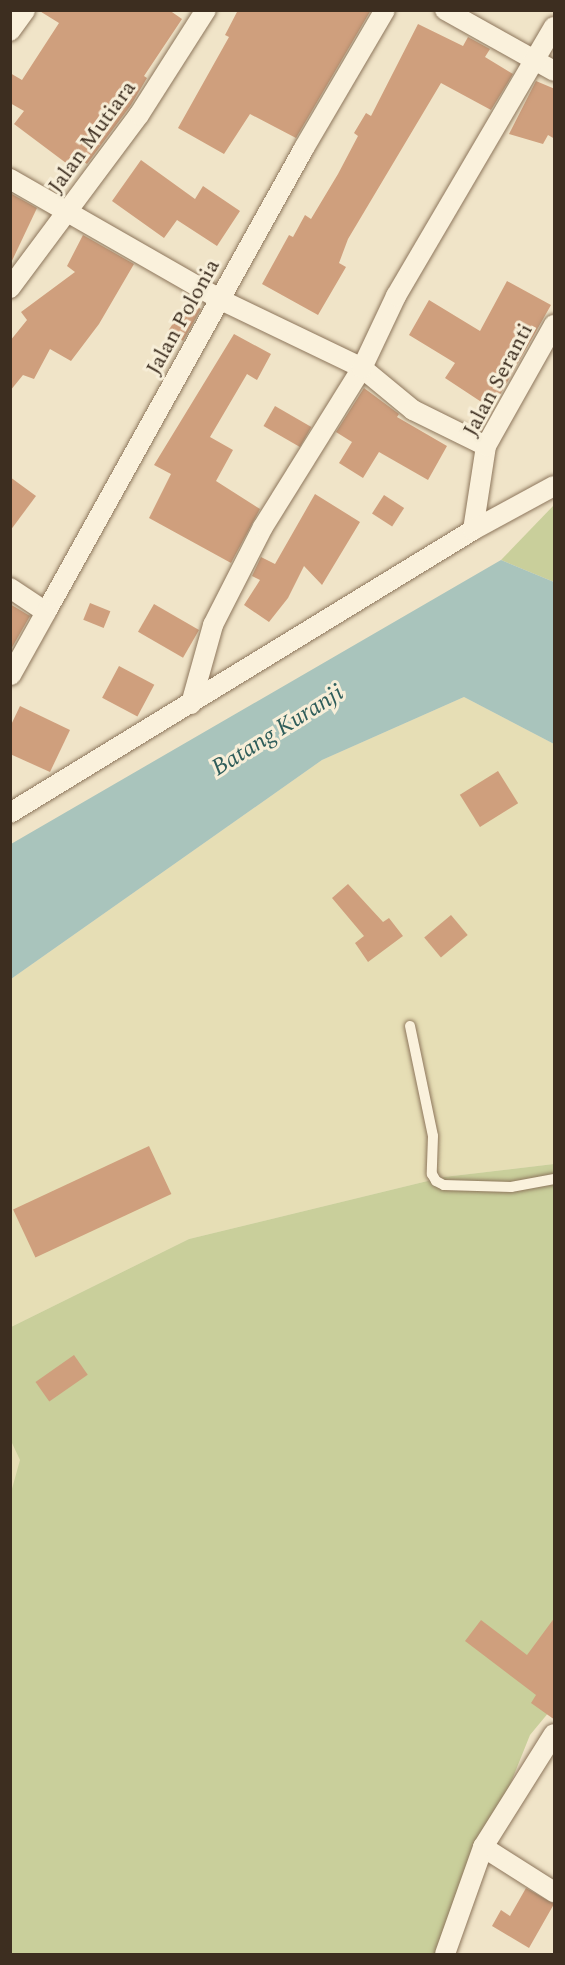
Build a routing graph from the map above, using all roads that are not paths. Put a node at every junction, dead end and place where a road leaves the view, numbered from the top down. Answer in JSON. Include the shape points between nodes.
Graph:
{"nodes":[{"id":1,"x":25,"y":10,"type":"edge"},
{"id":2,"x":206,"y":10,"type":"edge"},
{"id":3,"x":385,"y":10,"type":"edge"},
{"id":4,"x":445,"y":10,"type":"edge"},
{"id":5,"x":555,"y":27,"type":"edge"},
{"id":6,"x":10,"y":32,"type":"edge"},
{"id":7,"x":537,"y":61,"type":"junction"},
{"id":8,"x":555,"y":71,"type":"edge"},
{"id":9,"x":10,"y":179,"type":"edge"},
{"id":10,"x":68,"y":211,"type":"junction"},
{"id":11,"x":10,"y":288,"type":"edge"},
{"id":12,"x":221,"y":300,"type":"junction"},
{"id":13,"x":555,"y":325,"type":"edge"},
{"id":14,"x":362,"y":368,"type":"junction"},
{"id":15,"x":486,"y":446,"type":"junction"},
{"id":16,"x":555,"y":486,"type":"edge"},
{"id":17,"x":473,"y":530,"type":"junction"},
{"id":18,"x":10,"y":588,"type":"edge"},
{"id":19,"x":46,"y":612,"type":"junction"},
{"id":20,"x":11,"y":675,"type":"edge"},
{"id":21,"x":191,"y":704,"type":"junction"},
{"id":22,"x":10,"y":813,"type":"edge"},
{"id":23,"x":410,"y":1026,"type":"dead end"},
{"id":24,"x":555,"y":1179,"type":"edge"},
{"id":25,"x":555,"y":1734,"type":"edge"},
{"id":26,"x":483,"y":1847,"type":"junction"},
{"id":27,"x":555,"y":1892,"type":"edge"},
{"id":28,"x":445,"y":1954,"type":"edge"}],
"edges":[{"from":1,"to":6,"type":"street"},
{"from":2,"to":10,"type":"street","name":"Jalan Mutiara","via":[[139,115]]},
{"from":3,"to":12,"type":"street","name":"Jalan Polonia"},
{"from":4,"to":7,"type":"street"},
{"from":5,"to":7,"type":"street"},
{"from":7,"to":8,"type":"street"},
{"from":7,"to":14,"type":"street","via":[[396,296]]},
{"from":9,"to":10,"type":"street"},
{"from":10,"to":11,"type":"street","name":"Jalan Mutiara"},
{"from":10,"to":12,"type":"street"},
{"from":12,"to":14,"type":"street"},
{"from":12,"to":19,"type":"street","name":"Jalan Polonia"},
{"from":13,"to":15,"type":"street","name":"Jalan Seranti"},
{"from":14,"to":15,"type":"street","via":[[413,410]]},
{"from":14,"to":21,"type":"street","via":[[263,527],[224,602],[204,652]]},
{"from":15,"to":17,"type":"street","name":"Jalan Seranti"},
{"from":16,"to":17,"type":"street"},
{"from":17,"to":21,"type":"street"},
{"from":18,"to":19,"type":"street"},
{"from":19,"to":20,"type":"street","name":"Jalan Polonia"},
{"from":21,"to":22,"type":"street"},
{"from":23,"to":24,"type":"lane","via":[[433,1136],[432,1174],[436,1181],[444,1185],[511,1187]]},
{"from":25,"to":26,"type":"street"},
{"from":26,"to":27,"type":"street"},
{"from":26,"to":28,"type":"street"}]}
